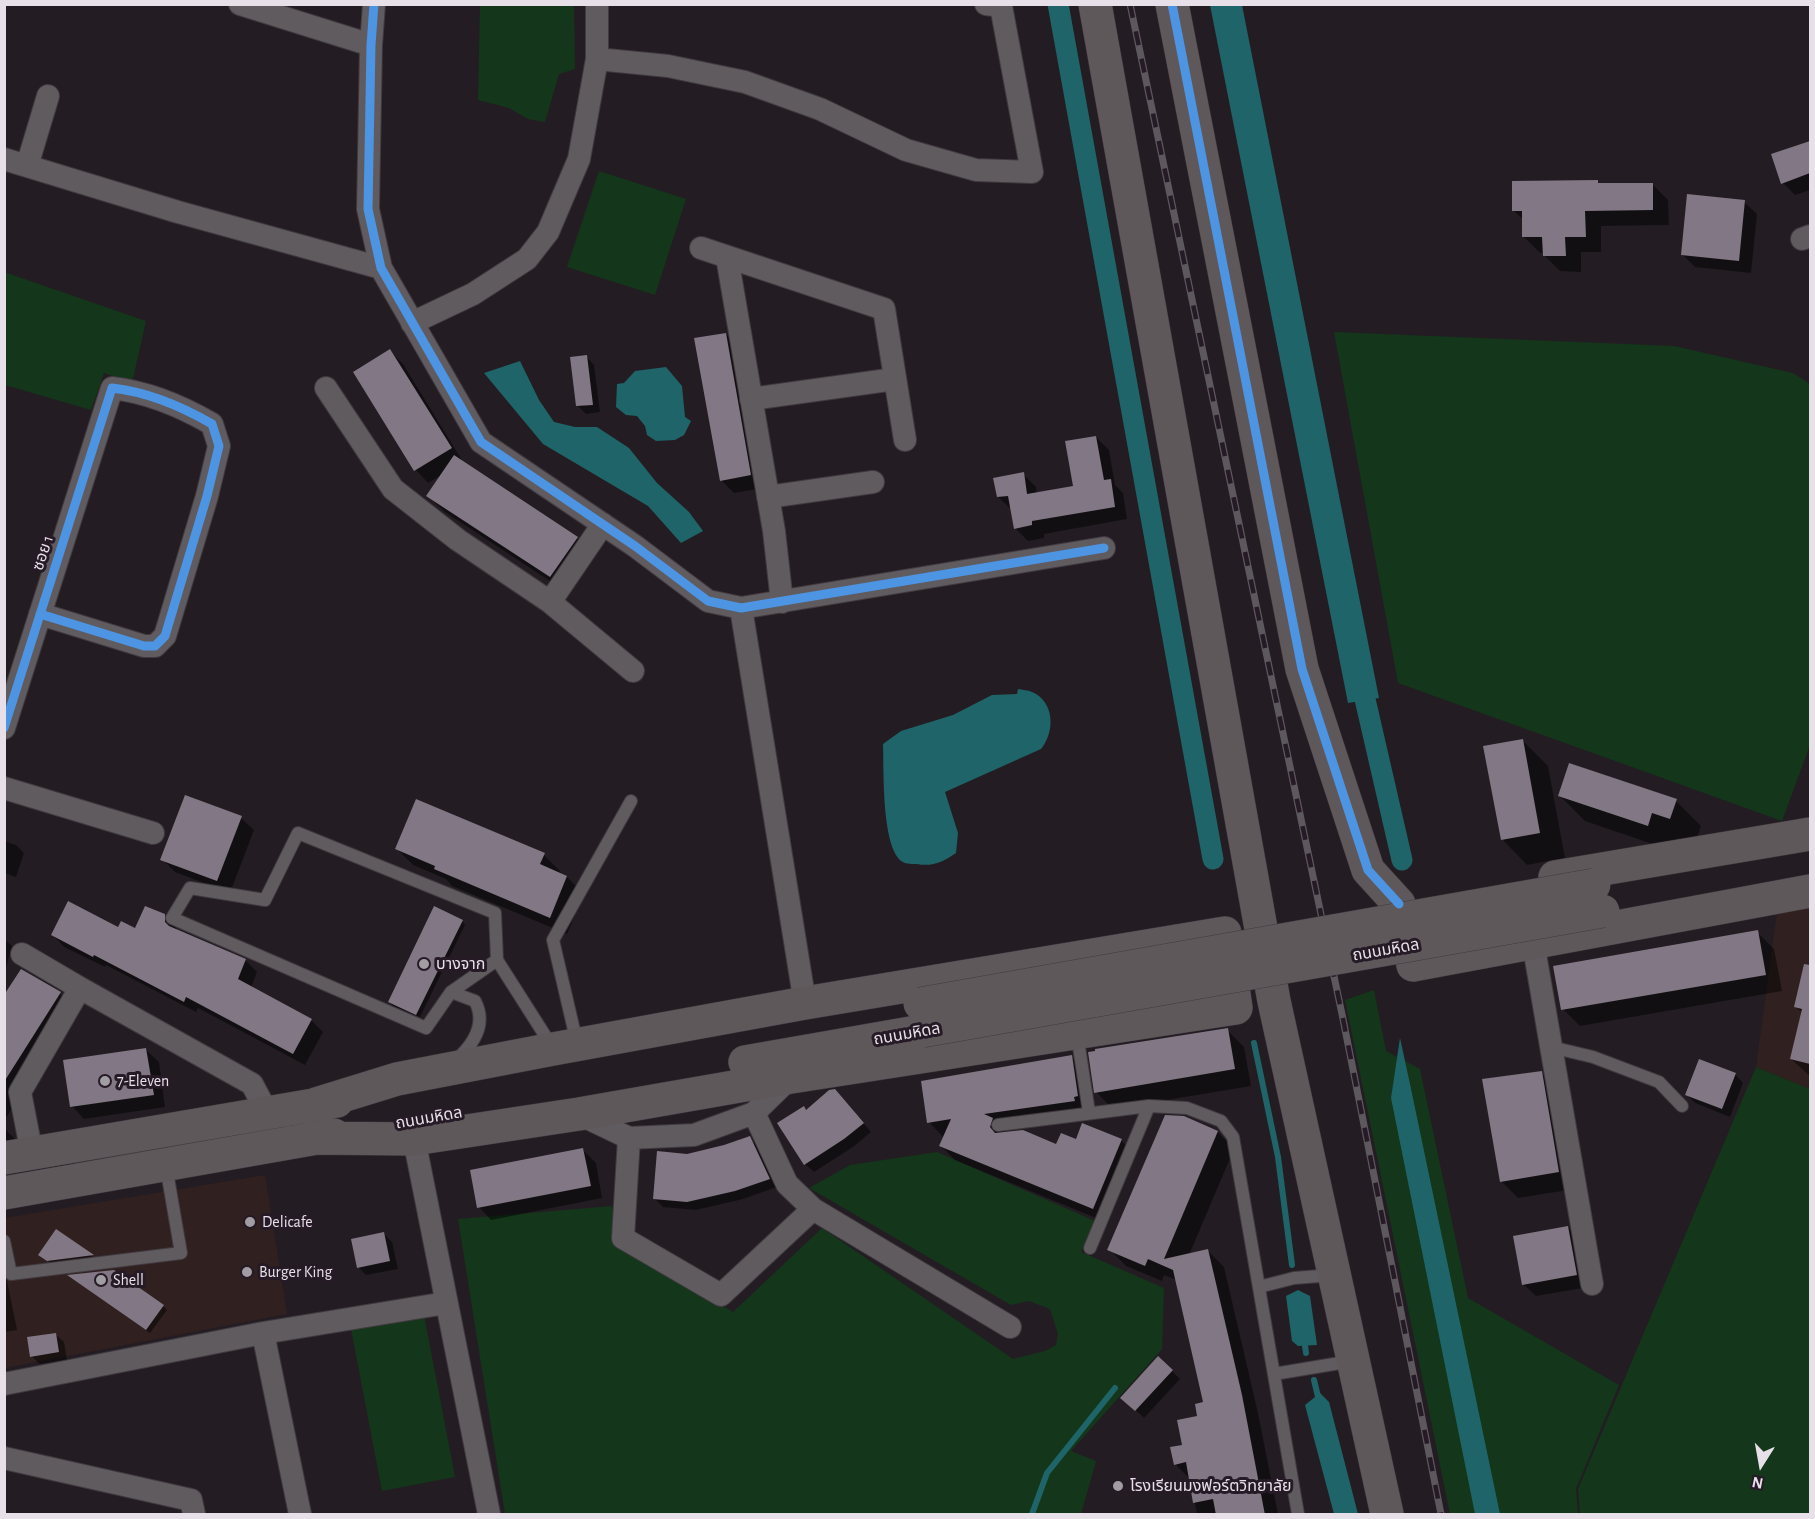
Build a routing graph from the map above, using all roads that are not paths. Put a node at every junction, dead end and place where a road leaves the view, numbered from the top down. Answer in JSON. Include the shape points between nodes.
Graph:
{"nodes":[{"id":1,"x":240,"y":4,"type":"edge"},
{"id":2,"x":374,"y":4,"type":"edge"},
{"id":3,"x":597,"y":4,"type":"edge"},
{"id":4,"x":986,"y":4,"type":"edge"},
{"id":5,"x":1095,"y":4,"type":"edge"},
{"id":6,"x":1172,"y":4,"type":"edge"},
{"id":7,"x":371,"y":45,"type":"junction"},
{"id":8,"x":597,"y":59,"type":"junction"},
{"id":9,"x":48,"y":96,"type":"dead end"},
{"id":10,"x":4,"y":159,"type":"edge"},
{"id":11,"x":27,"y":166,"type":"junction"},
{"id":12,"x":701,"y":248,"type":"dead end"},
{"id":13,"x":727,"y":257,"type":"junction"},
{"id":14,"x":381,"y":268,"type":"junction"},
{"id":15,"x":412,"y":323,"type":"junction"},
{"id":16,"x":896,"y":379,"type":"junction"},
{"id":17,"x":326,"y":388,"type":"dead end"},
{"id":18,"x":751,"y":399,"type":"junction"},
{"id":19,"x":905,"y":440,"type":"dead end"},
{"id":20,"x":873,"y":482,"type":"dead end"},
{"id":21,"x":768,"y":497,"type":"junction"},
{"id":22,"x":603,"y":524,"type":"junction"},
{"id":23,"x":1104,"y":549,"type":"dead end"},
{"id":24,"x":550,"y":602,"type":"junction"},
{"id":25,"x":782,"y":602,"type":"junction"},
{"id":26,"x":741,"y":608,"type":"junction"},
{"id":27,"x":40,"y":614,"type":"junction"},
{"id":28,"x":633,"y":671,"type":"dead end"},
{"id":29,"x":4,"y":728,"type":"edge"},
{"id":30,"x":4,"y":788,"type":"edge"},
{"id":31,"x":631,"y":801,"type":"dead end"},
{"id":32,"x":153,"y":833,"type":"dead end"},
{"id":33,"x":1810,"y":834,"type":"edge"},
{"id":34,"x":1810,"y":847,"type":"edge"},
{"id":35,"x":1810,"y":878,"type":"edge"},
{"id":36,"x":1810,"y":891,"type":"edge"},
{"id":37,"x":1598,"y":898,"type":"junction"},
{"id":38,"x":1387,"y":906,"type":"junction"},
{"id":39,"x":1261,"y":925,"type":"junction"},
{"id":40,"x":1225,"y":933,"type":"junction"},
{"id":41,"x":1533,"y":942,"type":"junction"},
{"id":42,"x":22,"y":954,"type":"dead end"},
{"id":43,"x":497,"y":960,"type":"junction"},
{"id":44,"x":80,"y":988,"type":"junction"},
{"id":45,"x":451,"y":992,"type":"junction"},
{"id":46,"x":1274,"y":1001,"type":"junction"},
{"id":47,"x":805,"y":1003,"type":"junction"},
{"id":48,"x":1236,"y":1008,"type":"junction"},
{"id":49,"x":921,"y":1017,"type":"junction"},
{"id":50,"x":1077,"y":1033,"type":"junction"},
{"id":51,"x":565,"y":1047,"type":"junction"},
{"id":52,"x":1551,"y":1047,"type":"junction"},
{"id":53,"x":447,"y":1069,"type":"junction"},
{"id":54,"x":791,"y":1077,"type":"junction"},
{"id":55,"x":316,"y":1104,"type":"junction"},
{"id":56,"x":1149,"y":1106,"type":"junction"},
{"id":57,"x":1682,"y":1106,"type":"dead end"},
{"id":58,"x":754,"y":1113,"type":"junction"},
{"id":59,"x":1089,"y":1113,"type":"junction"},
{"id":60,"x":268,"y":1114,"type":"junction"},
{"id":61,"x":579,"y":1114,"type":"junction"},
{"id":62,"x":998,"y":1125,"type":"dead end"},
{"id":63,"x":312,"y":1138,"type":"junction"},
{"id":64,"x":629,"y":1138,"type":"junction"},
{"id":65,"x":414,"y":1139,"type":"junction"},
{"id":66,"x":18,"y":1156,"type":"edge"},
{"id":67,"x":166,"y":1164,"type":"junction"},
{"id":68,"x":4,"y":1193,"type":"edge"},
{"id":69,"x":813,"y":1209,"type":"junction"},
{"id":70,"x":4,"y":1241,"type":"edge"},
{"id":71,"x":1090,"y":1248,"type":"dead end"},
{"id":72,"x":1334,"y":1275,"type":"junction"},
{"id":73,"x":1592,"y":1284,"type":"dead end"},
{"id":74,"x":1259,"y":1287,"type":"junction"},
{"id":75,"x":446,"y":1303,"type":"junction"},
{"id":76,"x":1010,"y":1327,"type":"dead end"},
{"id":77,"x":262,"y":1333,"type":"junction"},
{"id":78,"x":1353,"y":1361,"type":"junction"},
{"id":79,"x":1274,"y":1374,"type":"junction"},
{"id":80,"x":4,"y":1384,"type":"edge"},
{"id":81,"x":4,"y":1458,"type":"edge"},
{"id":82,"x":194,"y":1515,"type":"edge"},
{"id":83,"x":300,"y":1515,"type":"edge"},
{"id":84,"x":489,"y":1515,"type":"edge"},
{"id":85,"x":1298,"y":1515,"type":"edge"},
{"id":86,"x":1387,"y":1515,"type":"edge"}],
"edges":[{"from":1,"to":7,"type":"street"},
{"from":2,"to":7,"type":"street"},
{"from":3,"to":8,"type":"street"},
{"from":4,"to":8,"type":"street","via":[[1001,6],[1032,172],[976,170],[906,150],[820,109],[745,82],[668,66]]},
{"from":5,"to":39,"type":"main road"},
{"from":6,"to":38,"type":"main road","via":[[1302,669],[1368,870]]},
{"from":7,"to":14,"type":"street","via":[[368,209]]},
{"from":8,"to":15,"type":"street","via":[[579,159],[548,232],[527,259],[473,294]]},
{"from":9,"to":11,"type":"street"},
{"from":10,"to":11,"type":"street"},
{"from":11,"to":14,"type":"street"},
{"from":12,"to":13,"type":"street"},
{"from":13,"to":16,"type":"street","via":[[884,309]]},
{"from":13,"to":18,"type":"street"},
{"from":14,"to":15,"type":"street"},
{"from":15,"to":22,"type":"street","via":[[481,442]]},
{"from":16,"to":18,"type":"street"},
{"from":16,"to":19,"type":"street"},
{"from":17,"to":24,"type":"street","via":[[393,489],[458,540]]},
{"from":18,"to":21,"type":"street"},
{"from":20,"to":21,"type":"street"},
{"from":21,"to":25,"type":"street"},
{"from":22,"to":24,"type":"street"},
{"from":22,"to":26,"type":"street","via":[[708,601]]},
{"from":23,"to":25,"type":"street"},
{"from":24,"to":28,"type":"street"},
{"from":25,"to":26,"type":"street"},
{"from":26,"to":47,"type":"street"},
{"from":27,"to":27,"type":"street","name":"ซอย 1","via":[[144,646],[155,646],[165,636],[219,446],[212,424],[183,408],[132,390],[112,388]]},
{"from":27,"to":29,"type":"street","name":"ซอย 1"},
{"from":30,"to":32,"type":"street"},
{"from":31,"to":51,"type":"lane","via":[[553,940]]},
{"from":33,"to":38,"type":"main road"},
{"from":34,"to":37,"type":"main road","name":"ถนนมหิดล"},
{"from":35,"to":37,"type":"main road","name":"ถนนมหิดล"},
{"from":36,"to":41,"type":"main road"},
{"from":37,"to":49,"type":"main road","name":"ถนนมหิดล","bridge":true},
{"from":38,"to":41,"type":"main road","via":[[1413,966]]},
{"from":39,"to":40,"type":"main road"},
{"from":39,"to":46,"type":"main road"},
{"from":40,"to":47,"type":"main road"},
{"from":40,"to":48,"type":"main road"},
{"from":41,"to":52,"type":"street"},
{"from":42,"to":44,"type":"street"},
{"from":43,"to":45,"type":"lane"},
{"from":43,"to":45,"type":"lane","via":[[495,913],[298,833],[265,900],[190,888],[172,918],[426,1028]]},
{"from":43,"to":51,"type":"lane"},
{"from":44,"to":60,"type":"street","via":[[252,1084]]},
{"from":44,"to":66,"type":"street","via":[[20,1092]]},
{"from":45,"to":53,"type":"lane","via":[[475,1001],[480,1012],[478,1032],[468,1049]]},
{"from":46,"to":48,"type":"main road"},
{"from":46,"to":72,"type":"main road"},
{"from":47,"to":51,"type":"main road"},
{"from":48,"to":50,"type":"main road"},
{"from":49,"to":55,"type":"main road","name":"ถนนมหิดล"},
{"from":49,"to":63,"type":"main road","name":"ถนนมหิดล"},
{"from":50,"to":54,"type":"main road"},
{"from":50,"to":59,"type":"lane"},
{"from":51,"to":53,"type":"main road"},
{"from":52,"to":57,"type":"lane","via":[[1659,1082]]},
{"from":52,"to":73,"type":"street"},
{"from":53,"to":55,"type":"main road","via":[[397,1079]]},
{"from":54,"to":58,"type":"street"},
{"from":54,"to":61,"type":"main road"},
{"from":55,"to":60,"type":"main road","name":"ถนนมหิดล"},
{"from":56,"to":59,"type":"lane"},
{"from":56,"to":71,"type":"lane"},
{"from":56,"to":74,"type":"lane","via":[[1187,1108],[1221,1121],[1233,1137]]},
{"from":58,"to":64,"type":"street","via":[[694,1135]]},
{"from":58,"to":69,"type":"street","via":[[787,1184]]},
{"from":59,"to":62,"type":"lane"},
{"from":60,"to":66,"type":"main road","name":"ถนนมหิดล"},
{"from":61,"to":64,"type":"street"},
{"from":61,"to":65,"type":"main road"},
{"from":63,"to":65,"type":"main road"},
{"from":63,"to":67,"type":"main road","name":"ถนนมหิดล"},
{"from":64,"to":69,"type":"street","via":[[623,1238],[721,1295]]},
{"from":65,"to":75,"type":"street"},
{"from":67,"to":68,"type":"main road","name":"ถนนมหิดล"},
{"from":67,"to":70,"type":"lane","via":[[181,1253],[11,1274]]},
{"from":69,"to":76,"type":"street"},
{"from":72,"to":74,"type":"lane","via":[[1294,1278]]},
{"from":72,"to":78,"type":"main road"},
{"from":74,"to":79,"type":"lane"},
{"from":75,"to":77,"type":"street"},
{"from":75,"to":84,"type":"street"},
{"from":77,"to":80,"type":"street"},
{"from":77,"to":83,"type":"street"},
{"from":78,"to":79,"type":"lane"},
{"from":78,"to":86,"type":"main road"},
{"from":79,"to":85,"type":"lane"},
{"from":81,"to":82,"type":"street","via":[[191,1500]]}]}
